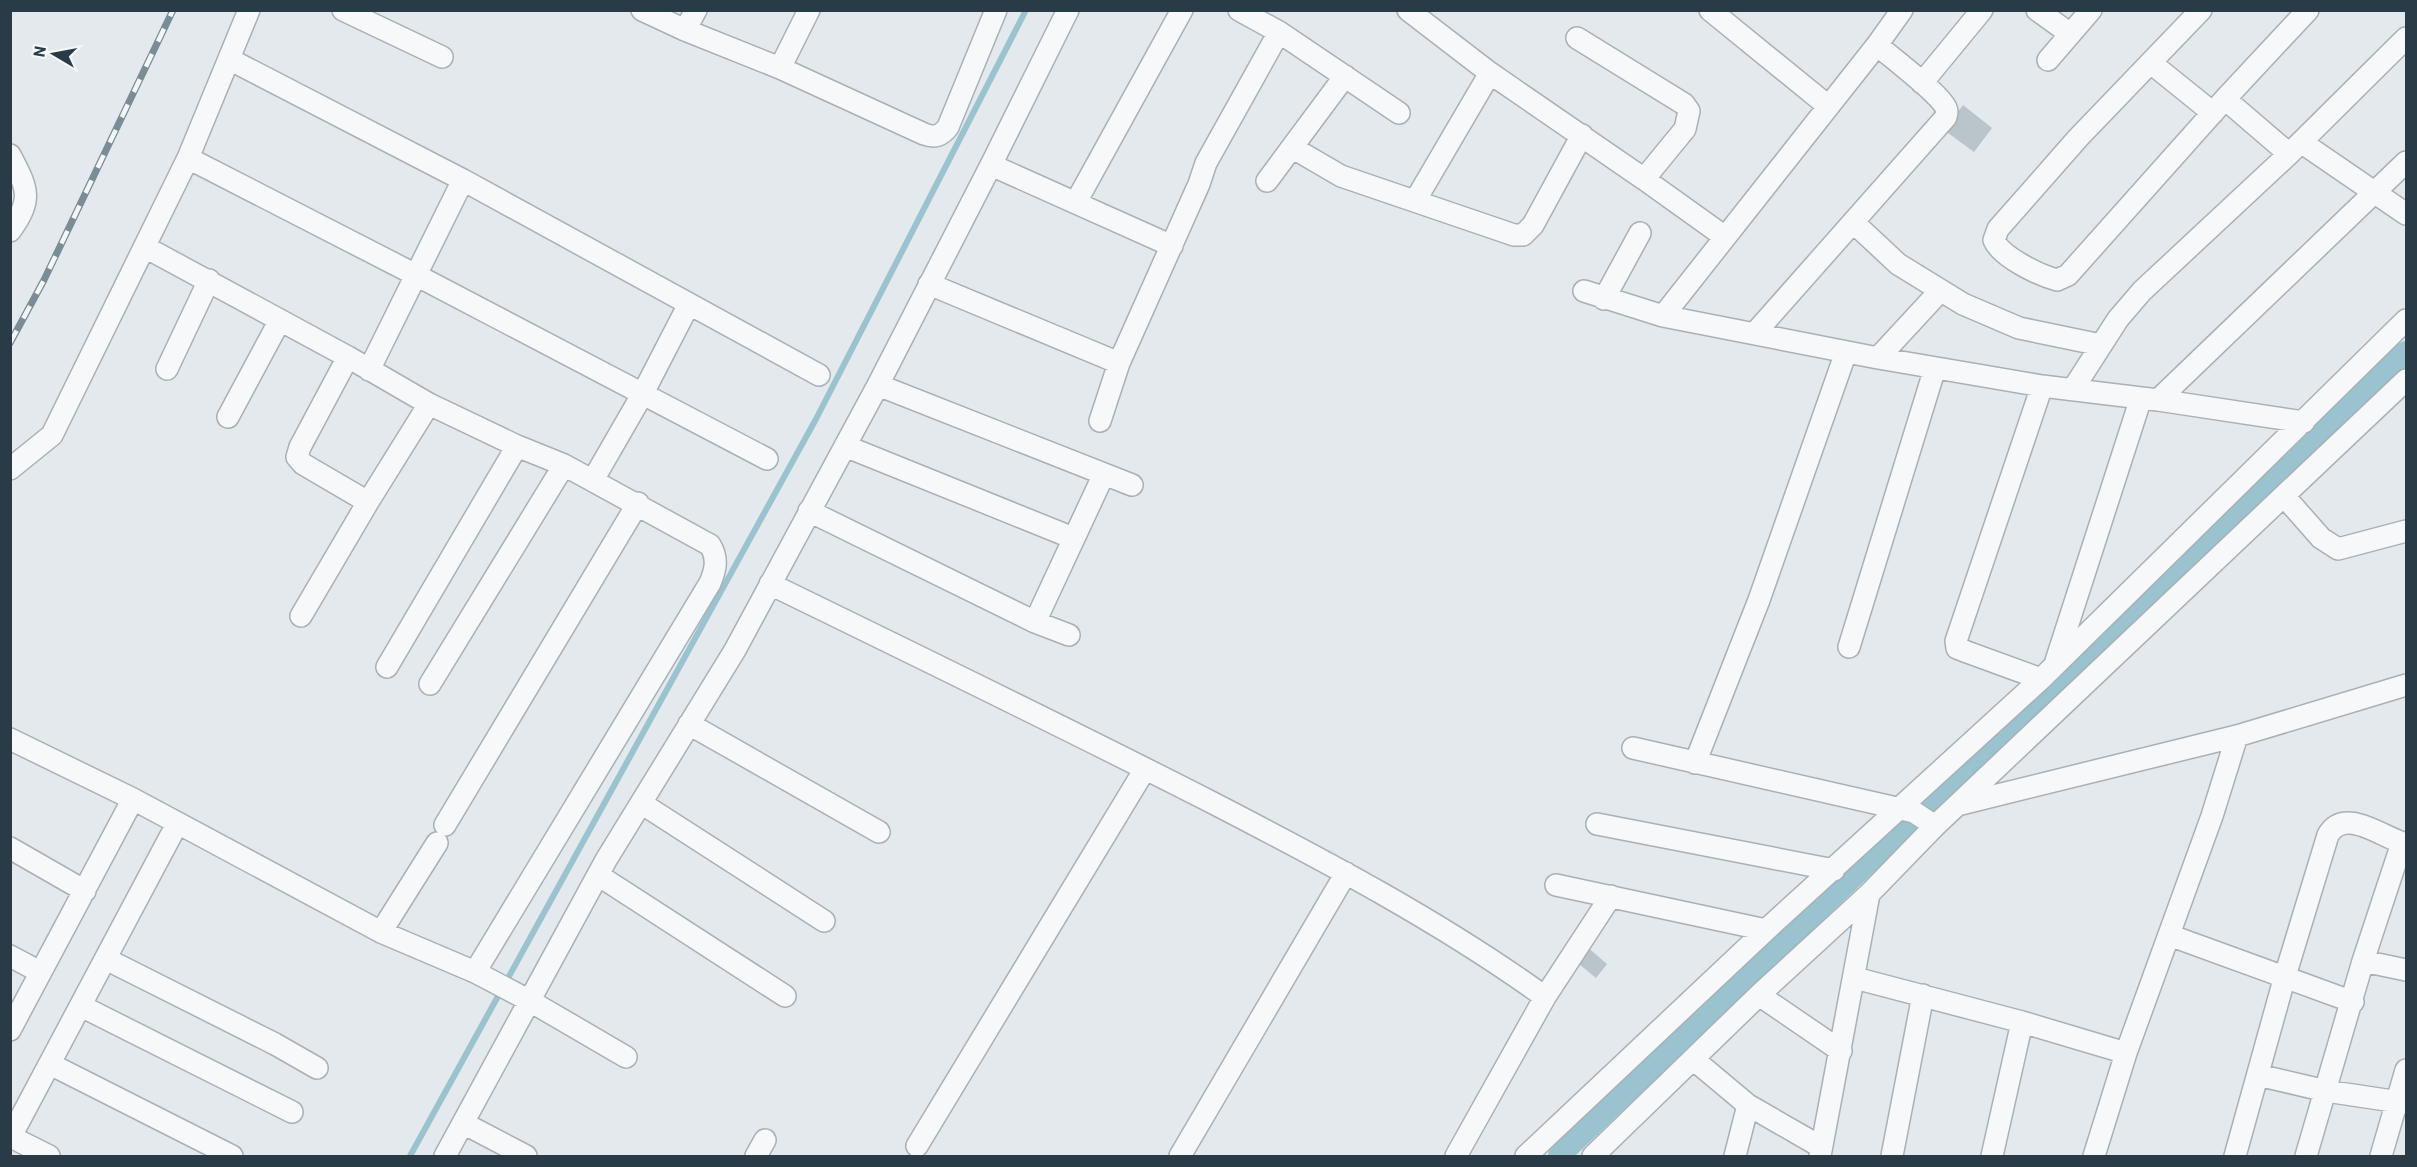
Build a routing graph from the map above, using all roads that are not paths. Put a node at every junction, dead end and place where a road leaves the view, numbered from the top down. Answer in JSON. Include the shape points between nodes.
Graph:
{"nodes":[{"id":1,"x":249,"y":10,"type":"edge"},
{"id":2,"x":343,"y":10,"type":"edge"},
{"id":3,"x":642,"y":10,"type":"edge"},
{"id":4,"x":696,"y":10,"type":"edge"},
{"id":5,"x":809,"y":10,"type":"edge"},
{"id":6,"x":996,"y":10,"type":"edge"},
{"id":7,"x":1068,"y":10,"type":"edge"},
{"id":8,"x":1182,"y":10,"type":"edge"},
{"id":9,"x":1239,"y":10,"type":"edge"},
{"id":10,"x":1408,"y":10,"type":"edge"},
{"id":11,"x":1710,"y":10,"type":"edge"},
{"id":12,"x":1902,"y":10,"type":"edge"},
{"id":13,"x":1982,"y":10,"type":"edge"},
{"id":14,"x":2037,"y":10,"type":"edge"},
{"id":15,"x":2091,"y":10,"type":"edge"},
{"id":16,"x":2201,"y":10,"type":"edge"},
{"id":17,"x":2308,"y":10,"type":"edge"},
{"id":18,"x":686,"y":30,"type":"junction"},
{"id":19,"x":1279,"y":32,"type":"junction"},
{"id":20,"x":2069,"y":33,"type":"junction"},
{"id":21,"x":1577,"y":38,"type":"dead end"},
{"id":22,"x":2406,"y":38,"type":"edge"},
{"id":23,"x":1877,"y":45,"type":"junction"},
{"id":24,"x":442,"y":57,"type":"dead end"},
{"id":25,"x":229,"y":59,"type":"junction"},
{"id":26,"x":2048,"y":60,"type":"dead end"},
{"id":27,"x":2151,"y":63,"type":"junction"},
{"id":28,"x":780,"y":68,"type":"junction"},
{"id":29,"x":1490,"y":73,"type":"junction"},
{"id":30,"x":1345,"y":76,"type":"junction"},
{"id":31,"x":1922,"y":83,"type":"junction"},
{"id":32,"x":1828,"y":106,"type":"junction"},
{"id":33,"x":2219,"y":106,"type":"junction"},
{"id":34,"x":1399,"y":112,"type":"dead end"},
{"id":35,"x":1582,"y":135,"type":"junction"},
{"id":36,"x":1293,"y":148,"type":"junction"},
{"id":37,"x":2295,"y":148,"type":"junction"},
{"id":38,"x":10,"y":154,"type":"edge"},
{"id":39,"x":188,"y":158,"type":"junction"},
{"id":40,"x":2406,"y":162,"type":"edge"},
{"id":41,"x":992,"y":165,"type":"junction"},
{"id":42,"x":1644,"y":179,"type":"junction"},
{"id":43,"x":462,"y":180,"type":"junction"},
{"id":44,"x":1267,"y":181,"type":"dead end"},
{"id":45,"x":2375,"y":193,"type":"junction"},
{"id":46,"x":1415,"y":201,"type":"junction"},
{"id":47,"x":1076,"y":202,"type":"junction"},
{"id":48,"x":2406,"y":214,"type":"edge"},
{"id":49,"x":1853,"y":222,"type":"junction"},
{"id":50,"x":10,"y":231,"type":"edge"},
{"id":51,"x":1640,"y":233,"type":"dead end"},
{"id":52,"x":1725,"y":237,"type":"junction"},
{"id":53,"x":1172,"y":246,"type":"junction"},
{"id":54,"x":145,"y":247,"type":"junction"},
{"id":55,"x":414,"y":273,"type":"junction"},
{"id":56,"x":209,"y":280,"type":"junction"},
{"id":57,"x":929,"y":284,"type":"junction"},
{"id":58,"x":1584,"y":291,"type":"dead end"},
{"id":59,"x":1940,"y":291,"type":"junction"},
{"id":60,"x":1604,"y":299,"type":"junction"},
{"id":61,"x":689,"y":304,"type":"junction"},
{"id":62,"x":1663,"y":316,"type":"junction"},
{"id":63,"x":280,"y":320,"type":"junction"},
{"id":64,"x":2406,"y":320,"type":"edge"},
{"id":65,"x":1755,"y":333,"type":"junction"},
{"id":66,"x":2101,"y":345,"type":"junction"},
{"id":67,"x":1846,"y":352,"type":"junction"},
{"id":68,"x":348,"y":357,"type":"junction"},
{"id":69,"x":1878,"y":358,"type":"junction"},
{"id":70,"x":1119,"y":363,"type":"junction"},
{"id":71,"x":1935,"y":368,"type":"junction"},
{"id":72,"x":167,"y":369,"type":"dead end"},
{"id":73,"x":369,"y":370,"type":"junction"},
{"id":74,"x":819,"y":375,"type":"dead end"},
{"id":75,"x":2406,"y":381,"type":"edge"},
{"id":76,"x":878,"y":385,"type":"junction"},
{"id":77,"x":2042,"y":386,"type":"junction"},
{"id":78,"x":2073,"y":389,"type":"junction"},
{"id":79,"x":642,"y":395,"type":"junction"},
{"id":80,"x":2149,"y":399,"type":"junction"},
{"id":81,"x":429,"y":404,"type":"junction"},
{"id":82,"x":228,"y":417,"type":"dead end"},
{"id":83,"x":1100,"y":421,"type":"dead end"},
{"id":84,"x":2304,"y":422,"type":"junction"},
{"id":85,"x":517,"y":446,"type":"junction"},
{"id":86,"x":845,"y":446,"type":"junction"},
{"id":87,"x":767,"y":459,"type":"dead end"},
{"id":88,"x":564,"y":465,"type":"junction"},
{"id":89,"x":10,"y":469,"type":"edge"},
{"id":90,"x":1103,"y":476,"type":"junction"},
{"id":91,"x":593,"y":480,"type":"junction"},
{"id":92,"x":1132,"y":486,"type":"dead end"},
{"id":93,"x":2284,"y":496,"type":"junction"},
{"id":94,"x":368,"y":502,"type":"junction"},
{"id":95,"x":638,"y":503,"type":"junction"},
{"id":96,"x":809,"y":512,"type":"junction"},
{"id":97,"x":2406,"y":531,"type":"edge"},
{"id":98,"x":1073,"y":538,"type":"junction"},
{"id":99,"x":770,"y":584,"type":"junction"},
{"id":100,"x":301,"y":616,"type":"dead end"},
{"id":101,"x":1035,"y":622,"type":"junction"},
{"id":102,"x":1069,"y":635,"type":"dead end"},
{"id":103,"x":1849,"y":646,"type":"dead end"},
{"id":104,"x":387,"y":667,"type":"dead end"},
{"id":105,"x":2048,"y":672,"type":"junction"},
{"id":106,"x":430,"y":684,"type":"dead end"},
{"id":107,"x":2406,"y":685,"type":"edge"},
{"id":108,"x":689,"y":724,"type":"junction"},
{"id":109,"x":2237,"y":736,"type":"junction"},
{"id":110,"x":10,"y":739,"type":"edge"},
{"id":111,"x":1633,"y":748,"type":"dead end"},
{"id":112,"x":1695,"y":763,"type":"junction"},
{"id":113,"x":1145,"y":769,"type":"junction"},
{"id":114,"x":133,"y":799,"type":"junction"},
{"id":115,"x":640,"y":803,"type":"junction"},
{"id":116,"x":1959,"y":805,"type":"junction"},
{"id":117,"x":1919,"y":817,"type":"junction"},
{"id":118,"x":177,"y":824,"type":"junction"},
{"id":119,"x":1597,"y":824,"type":"dead end"},
{"id":120,"x":879,"y":832,"type":"dead end"},
{"id":121,"x":2404,"y":844,"type":"edge"},
{"id":122,"x":10,"y":848,"type":"edge"},
{"id":123,"x":1834,"y":870,"type":"junction"},
{"id":124,"x":1346,"y":873,"type":"junction"},
{"id":125,"x":598,"y":875,"type":"junction"},
{"id":126,"x":1556,"y":885,"type":"dead end"},
{"id":127,"x":85,"y":891,"type":"junction"},
{"id":128,"x":1869,"y":894,"type":"junction"},
{"id":129,"x":1611,"y":896,"type":"junction"},
{"id":130,"x":824,"y":921,"type":"dead end"},
{"id":131,"x":1766,"y":930,"type":"junction"},
{"id":132,"x":381,"y":932,"type":"junction"},
{"id":133,"x":2169,"y":935,"type":"junction"},
{"id":134,"x":10,"y":956,"type":"edge"},
{"id":135,"x":105,"y":959,"type":"junction"},
{"id":136,"x":2363,"y":961,"type":"junction"},
{"id":137,"x":2406,"y":970,"type":"edge"},
{"id":138,"x":40,"y":972,"type":"junction"},
{"id":139,"x":475,"y":972,"type":"junction"},
{"id":140,"x":2285,"y":976,"type":"junction"},
{"id":141,"x":1855,"y":978,"type":"junction"},
{"id":142,"x":513,"y":992,"type":"junction"},
{"id":143,"x":1759,"y":995,"type":"junction"},
{"id":144,"x":1923,"y":995,"type":"junction"},
{"id":145,"x":785,"y":996,"type":"dead end"},
{"id":146,"x":1545,"y":997,"type":"junction"},
{"id":147,"x":2353,"y":1002,"type":"junction"},
{"id":148,"x":81,"y":1006,"type":"junction"},
{"id":149,"x":2022,"y":1022,"type":"junction"},
{"id":150,"x":10,"y":1030,"type":"edge"},
{"id":151,"x":1841,"y":1051,"type":"junction"},
{"id":152,"x":2126,"y":1053,"type":"junction"},
{"id":153,"x":626,"y":1057,"type":"dead end"},
{"id":154,"x":1693,"y":1059,"type":"junction"},
{"id":155,"x":50,"y":1064,"type":"junction"},
{"id":156,"x":317,"y":1068,"type":"dead end"},
{"id":157,"x":2406,"y":1070,"type":"edge"},
{"id":158,"x":2258,"y":1075,"type":"junction"},
{"id":159,"x":2326,"y":1091,"type":"junction"},
{"id":160,"x":2402,"y":1103,"type":"edge"},
{"id":161,"x":1748,"y":1106,"type":"junction"},
{"id":162,"x":292,"y":1112,"type":"dead end"},
{"id":163,"x":462,"y":1123,"type":"junction"},
{"id":164,"x":11,"y":1138,"type":"edge"},
{"id":165,"x":917,"y":1146,"type":"dead end"},
{"id":166,"x":1820,"y":1152,"type":"edge"},
{"id":167,"x":49,"y":1156,"type":"edge"},
{"id":168,"x":232,"y":1156,"type":"edge"},
{"id":169,"x":445,"y":1156,"type":"edge"},
{"id":170,"x":526,"y":1156,"type":"edge"},
{"id":171,"x":1180,"y":1156,"type":"edge"},
{"id":172,"x":1456,"y":1156,"type":"edge"},
{"id":173,"x":1526,"y":1156,"type":"edge"},
{"id":174,"x":1593,"y":1156,"type":"edge"},
{"id":175,"x":1735,"y":1156,"type":"edge"},
{"id":176,"x":1892,"y":1156,"type":"edge"},
{"id":177,"x":1992,"y":1156,"type":"edge"},
{"id":178,"x":2094,"y":1156,"type":"edge"},
{"id":179,"x":2235,"y":1156,"type":"edge"},
{"id":180,"x":2306,"y":1156,"type":"edge"},
{"id":181,"x":2381,"y":1156,"type":"edge"}],
"edges":[{"from":1,"to":25,"type":"street"},
{"from":2,"to":24,"type":"street"},
{"from":3,"to":18,"type":"street"},
{"from":4,"to":18,"type":"street"},
{"from":5,"to":28,"type":"street"},
{"from":6,"to":28,"type":"street","via":[[948,127],[935,137]]},
{"from":7,"to":41,"type":"street"},
{"from":8,"to":47,"type":"street"},
{"from":9,"to":19,"type":"street"},
{"from":10,"to":29,"type":"street"},
{"from":11,"to":32,"type":"street"},
{"from":12,"to":23,"type":"street"},
{"from":13,"to":31,"type":"street"},
{"from":14,"to":20,"type":"street"},
{"from":15,"to":20,"type":"street"},
{"from":16,"to":27,"type":"street"},
{"from":17,"to":33,"type":"street"},
{"from":18,"to":28,"type":"street"},
{"from":19,"to":30,"type":"street"},
{"from":19,"to":53,"type":"street","via":[[1206,163]]},
{"from":20,"to":26,"type":"street"},
{"from":21,"to":42,"type":"street","via":[[1684,104],[1689,111],[1685,129]]},
{"from":22,"to":37,"type":"street"},
{"from":23,"to":31,"type":"street"},
{"from":23,"to":32,"type":"street"},
{"from":25,"to":39,"type":"street"},
{"from":25,"to":43,"type":"street"},
{"from":27,"to":33,"type":"street"},
{"from":27,"to":33,"type":"street","via":[[1998,229],[1994,240],[2000,249],[2044,277],[2057,280],[2068,275]]},
{"from":29,"to":35,"type":"street"},
{"from":29,"to":46,"type":"street"},
{"from":30,"to":34,"type":"street"},
{"from":30,"to":36,"type":"street"},
{"from":31,"to":49,"type":"street","via":[[1945,106],[1946,117]]},
{"from":32,"to":52,"type":"street"},
{"from":33,"to":37,"type":"street"},
{"from":35,"to":42,"type":"street"},
{"from":35,"to":46,"type":"street","via":[[1533,225],[1523,235]]},
{"from":36,"to":44,"type":"street"},
{"from":36,"to":46,"type":"street","via":[[1341,176]]},
{"from":37,"to":45,"type":"street"},
{"from":37,"to":66,"type":"street","via":[[2142,291]]},
{"from":38,"to":50,"type":"street","via":[[27,194],[24,209]]},
{"from":39,"to":54,"type":"street"},
{"from":39,"to":55,"type":"street"},
{"from":40,"to":45,"type":"street"},
{"from":41,"to":47,"type":"street"},
{"from":41,"to":57,"type":"street"},
{"from":42,"to":52,"type":"street"},
{"from":43,"to":55,"type":"street"},
{"from":43,"to":61,"type":"street"},
{"from":45,"to":48,"type":"street"},
{"from":45,"to":80,"type":"street"},
{"from":47,"to":53,"type":"street"},
{"from":49,"to":59,"type":"street","via":[[1898,264]]},
{"from":49,"to":65,"type":"street"},
{"from":51,"to":60,"type":"street"},
{"from":52,"to":62,"type":"street"},
{"from":53,"to":70,"type":"street"},
{"from":54,"to":56,"type":"street"},
{"from":54,"to":89,"type":"street","via":[[52,435]]},
{"from":55,"to":73,"type":"street"},
{"from":55,"to":79,"type":"street"},
{"from":56,"to":63,"type":"street"},
{"from":56,"to":72,"type":"street"},
{"from":57,"to":70,"type":"street"},
{"from":57,"to":76,"type":"street"},
{"from":58,"to":60,"type":"street"},
{"from":59,"to":66,"type":"street","via":[[2019,328]]},
{"from":59,"to":69,"type":"street"},
{"from":60,"to":62,"type":"street"},
{"from":61,"to":74,"type":"street"},
{"from":61,"to":79,"type":"street"},
{"from":62,"to":65,"type":"street"},
{"from":63,"to":68,"type":"street"},
{"from":63,"to":82,"type":"street"},
{"from":64,"to":84,"type":"street"},
{"from":65,"to":67,"type":"street"},
{"from":66,"to":78,"type":"street"},
{"from":67,"to":69,"type":"street"},
{"from":67,"to":112,"type":"street","via":[[1759,600]]},
{"from":68,"to":73,"type":"street"},
{"from":68,"to":94,"type":"street","via":[[297,457]]},
{"from":69,"to":71,"type":"street"},
{"from":70,"to":83,"type":"street"},
{"from":71,"to":77,"type":"street"},
{"from":71,"to":103,"type":"street"},
{"from":73,"to":81,"type":"street"},
{"from":75,"to":93,"type":"street"},
{"from":76,"to":86,"type":"street"},
{"from":76,"to":90,"type":"street"},
{"from":77,"to":78,"type":"street"},
{"from":77,"to":105,"type":"street","via":[[1956,641],[1957,648],[1967,652]]},
{"from":78,"to":80,"type":"street"},
{"from":79,"to":87,"type":"street"},
{"from":79,"to":91,"type":"street"},
{"from":80,"to":84,"type":"street"},
{"from":80,"to":105,"type":"street"},
{"from":81,"to":85,"type":"street"},
{"from":81,"to":94,"type":"street"},
{"from":84,"to":105,"type":"street"},
{"from":85,"to":88,"type":"street"},
{"from":85,"to":104,"type":"street"},
{"from":86,"to":96,"type":"street"},
{"from":86,"to":98,"type":"street"},
{"from":88,"to":91,"type":"street"},
{"from":88,"to":106,"type":"street"},
{"from":90,"to":92,"type":"street"},
{"from":90,"to":98,"type":"street"},
{"from":91,"to":95,"type":"street"},
{"from":93,"to":97,"type":"street","via":[[2321,538],[2338,549]]},
{"from":93,"to":116,"type":"street"},
{"from":94,"to":100,"type":"street"},
{"from":95,"to":132,"type":"street"},
{"from":95,"to":139,"type":"street","via":[[710,545],[716,556],[715,572]]},
{"from":96,"to":99,"type":"street"},
{"from":96,"to":101,"type":"street"},
{"from":98,"to":101,"type":"street"},
{"from":99,"to":108,"type":"street"},
{"from":99,"to":113,"type":"street"},
{"from":101,"to":102,"type":"street"},
{"from":105,"to":117,"type":"street"},
{"from":107,"to":109,"type":"street"},
{"from":108,"to":115,"type":"street"},
{"from":108,"to":120,"type":"street"},
{"from":109,"to":116,"type":"street"},
{"from":109,"to":133,"type":"street"},
{"from":110,"to":114,"type":"street"},
{"from":111,"to":112,"type":"street"},
{"from":112,"to":117,"type":"street"},
{"from":113,"to":124,"type":"street"},
{"from":113,"to":165,"type":"street"},
{"from":114,"to":118,"type":"street"},
{"from":114,"to":127,"type":"street"},
{"from":115,"to":125,"type":"street"},
{"from":115,"to":130,"type":"street"},
{"from":116,"to":117,"type":"street"},
{"from":117,"to":123,"type":"street"},
{"from":117,"to":128,"type":"street"},
{"from":118,"to":132,"type":"street"},
{"from":118,"to":135,"type":"street"},
{"from":119,"to":123,"type":"street"},
{"from":121,"to":136,"type":"street"},
{"from":121,"to":140,"type":"street","via":[[2355,823],[2342,822],[2333,827]]},
{"from":122,"to":127,"type":"street"},
{"from":123,"to":131,"type":"street"},
{"from":124,"to":146,"type":"street","via":[[1500,965]]},
{"from":124,"to":171,"type":"street"},
{"from":125,"to":142,"type":"street"},
{"from":125,"to":145,"type":"street"},
{"from":126,"to":129,"type":"street"},
{"from":127,"to":138,"type":"street"},
{"from":128,"to":141,"type":"street"},
{"from":128,"to":143,"type":"street"},
{"from":129,"to":131,"type":"street"},
{"from":129,"to":146,"type":"street"},
{"from":131,"to":173,"type":"street"},
{"from":132,"to":139,"type":"street"},
{"from":133,"to":140,"type":"street"},
{"from":133,"to":152,"type":"street"},
{"from":134,"to":138,"type":"street"},
{"from":135,"to":148,"type":"street"},
{"from":135,"to":156,"type":"street"},
{"from":136,"to":137,"type":"street"},
{"from":136,"to":147,"type":"street"},
{"from":138,"to":150,"type":"street"},
{"from":139,"to":142,"type":"street"},
{"from":140,"to":147,"type":"street"},
{"from":140,"to":158,"type":"street"},
{"from":141,"to":144,"type":"street"},
{"from":141,"to":151,"type":"street"},
{"from":142,"to":153,"type":"street"},
{"from":142,"to":163,"type":"street"},
{"from":143,"to":151,"type":"street"},
{"from":143,"to":154,"type":"street"},
{"from":144,"to":149,"type":"street"},
{"from":144,"to":176,"type":"street"},
{"from":146,"to":172,"type":"street"},
{"from":147,"to":159,"type":"street"},
{"from":148,"to":155,"type":"street"},
{"from":148,"to":162,"type":"street"},
{"from":149,"to":152,"type":"street"},
{"from":149,"to":177,"type":"street"},
{"from":151,"to":166,"type":"street"},
{"from":152,"to":178,"type":"street"},
{"from":154,"to":161,"type":"street"},
{"from":154,"to":174,"type":"street"},
{"from":155,"to":164,"type":"street"},
{"from":155,"to":168,"type":"street"},
{"from":157,"to":160,"type":"street"},
{"from":158,"to":159,"type":"street"},
{"from":158,"to":179,"type":"street"},
{"from":159,"to":160,"type":"street"},
{"from":159,"to":180,"type":"street"},
{"from":160,"to":181,"type":"street"},
{"from":161,"to":166,"type":"street"},
{"from":161,"to":175,"type":"street"},
{"from":163,"to":169,"type":"street"},
{"from":163,"to":170,"type":"street"},
{"from":164,"to":167,"type":"street"}]}
